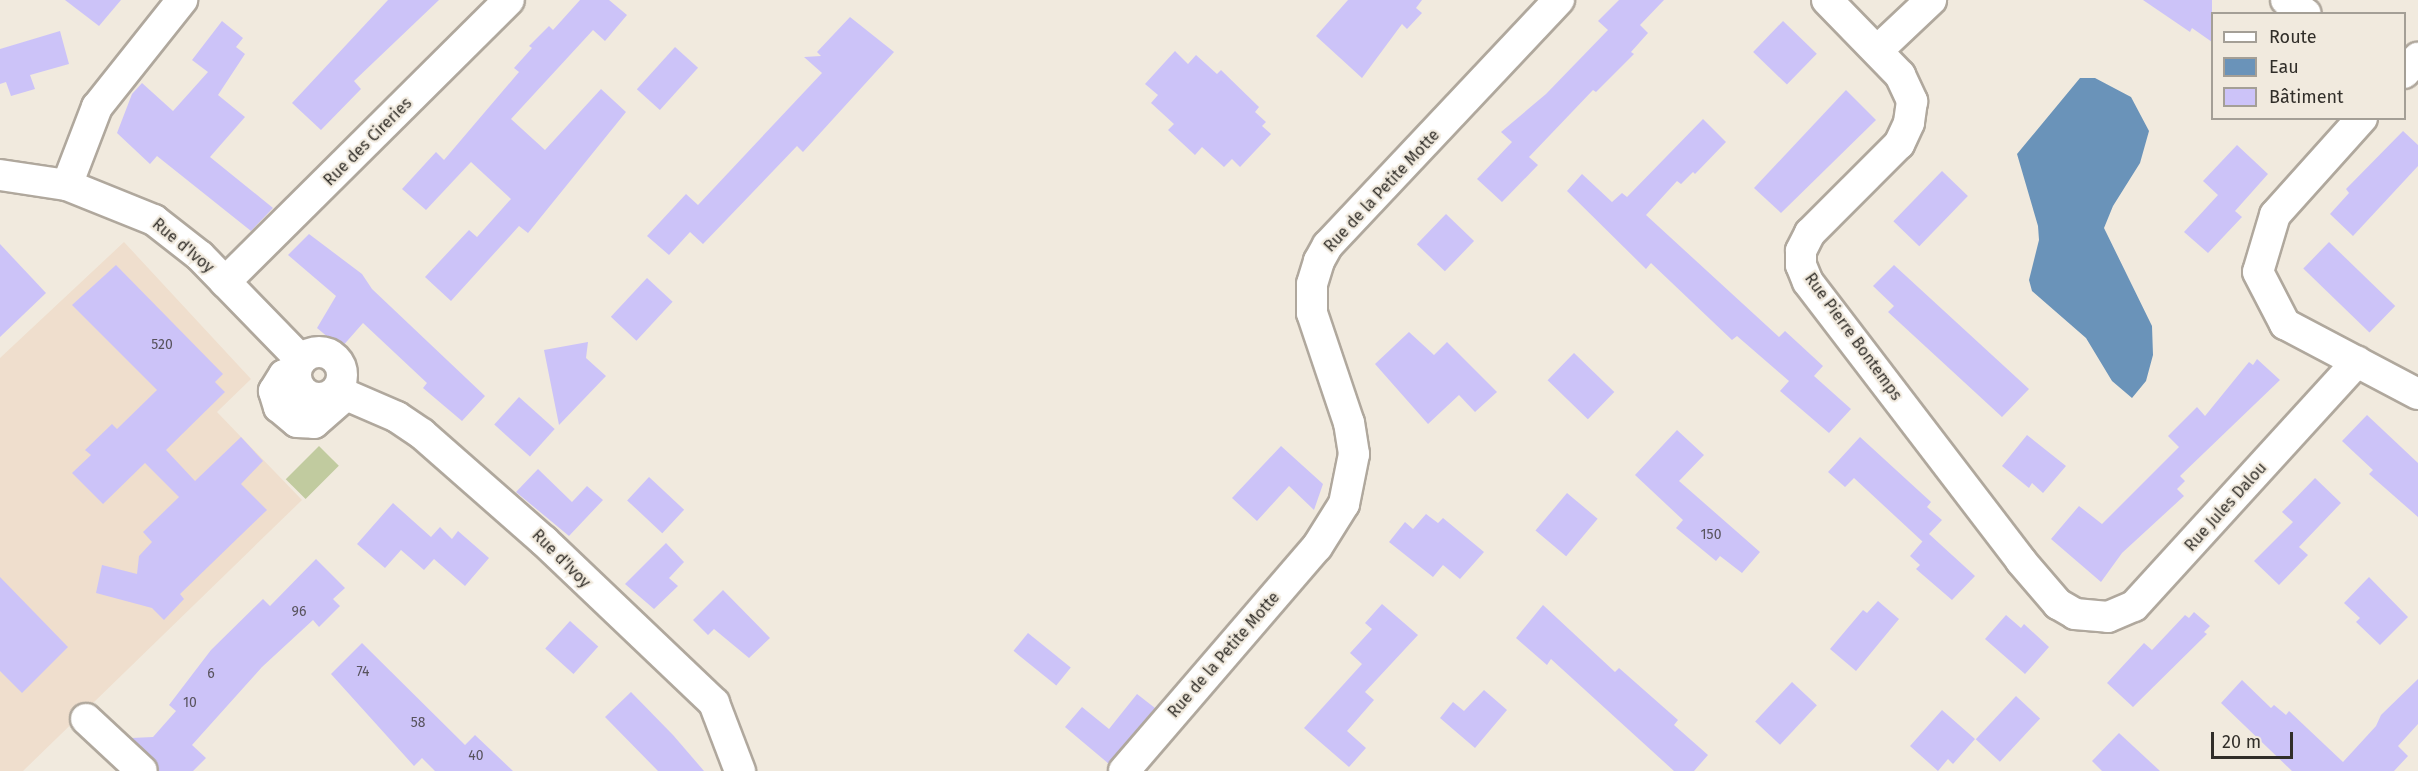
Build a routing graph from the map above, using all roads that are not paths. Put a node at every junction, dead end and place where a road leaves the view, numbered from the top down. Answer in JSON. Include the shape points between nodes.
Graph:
{"nodes":[{"id":1,"x":182,"y":0,"type":"edge"},
{"id":2,"x":509,"y":0,"type":"edge"},
{"id":3,"x":1559,"y":0,"type":"edge"},
{"id":4,"x":1827,"y":0,"type":"edge"},
{"id":5,"x":1931,"y":0,"type":"edge"},
{"id":6,"x":2286,"y":0,"type":"edge"},
{"id":7,"x":2303,"y":12,"type":"edge"},
{"id":8,"x":1878,"y":50,"type":"junction"},
{"id":9,"x":2418,"y":58,"type":"edge"},
{"id":10,"x":2406,"y":71,"type":"edge"},
{"id":11,"x":2360,"y":120,"type":"edge"},
{"id":12,"x":0,"y":175,"type":"edge"},
{"id":13,"x":67,"y":185,"type":"junction"},
{"id":14,"x":225,"y":282,"type":"junction"},
{"id":15,"x":2357,"y":362,"type":"junction"},
{"id":16,"x":299,"y":365,"type":"junction"},
{"id":17,"x":341,"y":393,"type":"junction"},
{"id":18,"x":2418,"y":394,"type":"edge"},
{"id":19,"x":2075,"y":614,"type":"joint"},
{"id":20,"x":86,"y":719,"type":"dead end"},
{"id":21,"x":142,"y":771,"type":"edge"},
{"id":22,"x":740,"y":771,"type":"edge"},
{"id":23,"x":1124,"y":771,"type":"edge"}],
"edges":[{"from":1,"to":13,"type":"street","via":[[97,107]]},
{"from":2,"to":14,"type":"street","name":"Rue des Cireries"},
{"from":3,"to":23,"type":"street","name":"Rue de la Petite Motte","via":[[1323,253],[1312,284],[1312,313],[1349,423],[1353,454],[1344,504],[1317,547]]},
{"from":4,"to":8,"type":"street","name":"Rue Pierre Bontemps"},
{"from":5,"to":8,"type":"street"},
{"from":6,"to":7,"type":"street"},
{"from":8,"to":19,"type":"street","name":"Rue Pierre Bontemps","via":[[1900,75],[1912,101],[1909,123],[1899,144],[1810,233],[1801,251],[1801,265],[1808,282],[2021,561],[2058,604]]},
{"from":9,"to":10,"type":"street"},
{"from":11,"to":15,"type":"street","via":[[2275,215],[2258,272],[2285,324]]},
{"from":12,"to":13,"type":"street","name":"Rue d'Ivoy"},
{"from":13,"to":14,"type":"street","name":"Rue d'Ivoy","via":[[154,220]]},
{"from":14,"to":16,"type":"street","name":"Rue d'Ivoy"},
{"from":15,"to":18,"type":"street"},
{"from":15,"to":19,"type":"street","name":"Rue Jules Dalou","via":[[2134,606],[2108,617]]},
{"from":16,"to":17,"type":"street","via":[[319,352],[333,356],[342,369]]},
{"from":16,"to":17,"type":"street","via":[[284,375],[274,391],[279,407],[297,422],[314,423]]},
{"from":17,"to":22,"type":"street","name":"Rue d'Ivoy","via":[[397,417],[422,434],[544,541],[714,703]]},
{"from":20,"to":21,"type":"street"}]}
